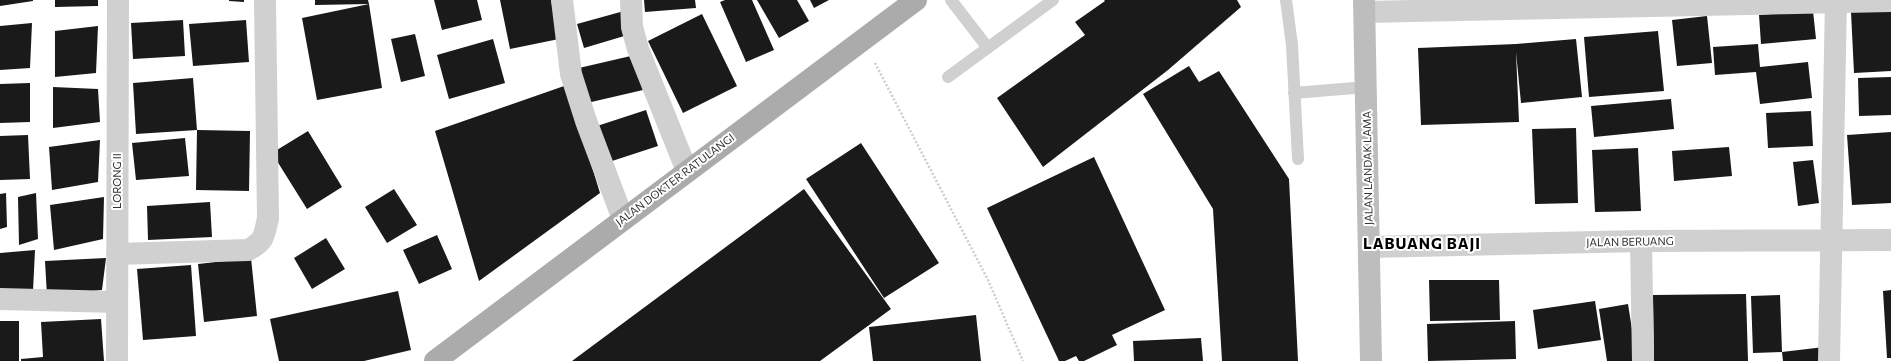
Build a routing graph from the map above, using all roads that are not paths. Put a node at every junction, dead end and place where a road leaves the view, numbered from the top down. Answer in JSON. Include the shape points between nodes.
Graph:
{"nodes":[{"id":1,"x":118,"y":0,"type":"edge"},
{"id":2,"x":265,"y":0,"type":"edge"},
{"id":3,"x":562,"y":0,"type":"edge"},
{"id":4,"x":631,"y":0,"type":"edge"},
{"id":5,"x":916,"y":0,"type":"edge"},
{"id":6,"x":951,"y":0,"type":"edge"},
{"id":7,"x":1053,"y":0,"type":"edge"},
{"id":8,"x":1286,"y":0,"type":"edge"},
{"id":9,"x":1836,"y":1,"type":"edge"},
{"id":10,"x":1891,"y":1,"type":"edge"},
{"id":11,"x":1364,"y":6,"type":"edge"},
{"id":12,"x":988,"y":48,"type":"junction"},
{"id":13,"x":948,"y":77,"type":"dead end"},
{"id":14,"x":1366,"y":87,"type":"junction"},
{"id":15,"x":1294,"y":93,"type":"junction"},
{"id":16,"x":1298,"y":159,"type":"dead end"},
{"id":17,"x":687,"y":171,"type":"junction"},
{"id":18,"x":623,"y":219,"type":"junction"},
{"id":19,"x":1891,"y":240,"type":"edge"},
{"id":20,"x":1641,"y":241,"type":"junction"},
{"id":21,"x":1830,"y":241,"type":"junction"},
{"id":22,"x":1369,"y":247,"type":"junction"},
{"id":23,"x":117,"y":254,"type":"junction"},
{"id":24,"x":0,"y":299,"type":"edge"},
{"id":25,"x":117,"y":302,"type":"junction"},
{"id":26,"x":117,"y":361,"type":"edge"},
{"id":27,"x":434,"y":361,"type":"edge"},
{"id":28,"x":1371,"y":361,"type":"edge"},
{"id":29,"x":1644,"y":361,"type":"edge"},
{"id":30,"x":1829,"y":361,"type":"edge"}],
"edges":[{"from":1,"to":23,"type":"street","name":"LORONG II"},
{"from":2,"to":23,"type":"street","via":[[268,218],[260,244],[248,250]]},
{"from":3,"to":18,"type":"street","via":[[571,74]]},
{"from":4,"to":17,"type":"street","via":[[632,27],[638,49]]},
{"from":5,"to":17,"type":"main road","name":"JALAN DOKTER RATULANGI"},
{"from":6,"to":12,"type":"lane"},
{"from":7,"to":12,"type":"lane"},
{"from":8,"to":15,"type":"lane","via":[[1292,45]]},
{"from":9,"to":10,"type":"street"},
{"from":9,"to":11,"type":"street"},
{"from":9,"to":21,"type":"street"},
{"from":11,"to":14,"type":"main road","name":"JALAN LANDAK LAMA"},
{"from":12,"to":13,"type":"lane"},
{"from":14,"to":15,"type":"lane"},
{"from":14,"to":22,"type":"main road","name":"JALAN LANDAK LAMA"},
{"from":15,"to":16,"type":"lane"},
{"from":17,"to":18,"type":"main road","name":"JALAN DOKTER RATULANGI"},
{"from":18,"to":27,"type":"main road","name":"JALAN DOKTER RATULANGI"},
{"from":19,"to":21,"type":"street","name":"JALAN BERUANG"},
{"from":20,"to":21,"type":"street","name":"JALAN BERUANG"},
{"from":20,"to":22,"type":"street","name":"JALAN BERUANG"},
{"from":20,"to":29,"type":"street"},
{"from":21,"to":30,"type":"street"},
{"from":22,"to":28,"type":"main road","name":"JALAN LANDAK LAMA"},
{"from":23,"to":25,"type":"street","name":"LORONG II"},
{"from":24,"to":25,"type":"street"},
{"from":25,"to":26,"type":"street","name":"LORONG II"}]}
